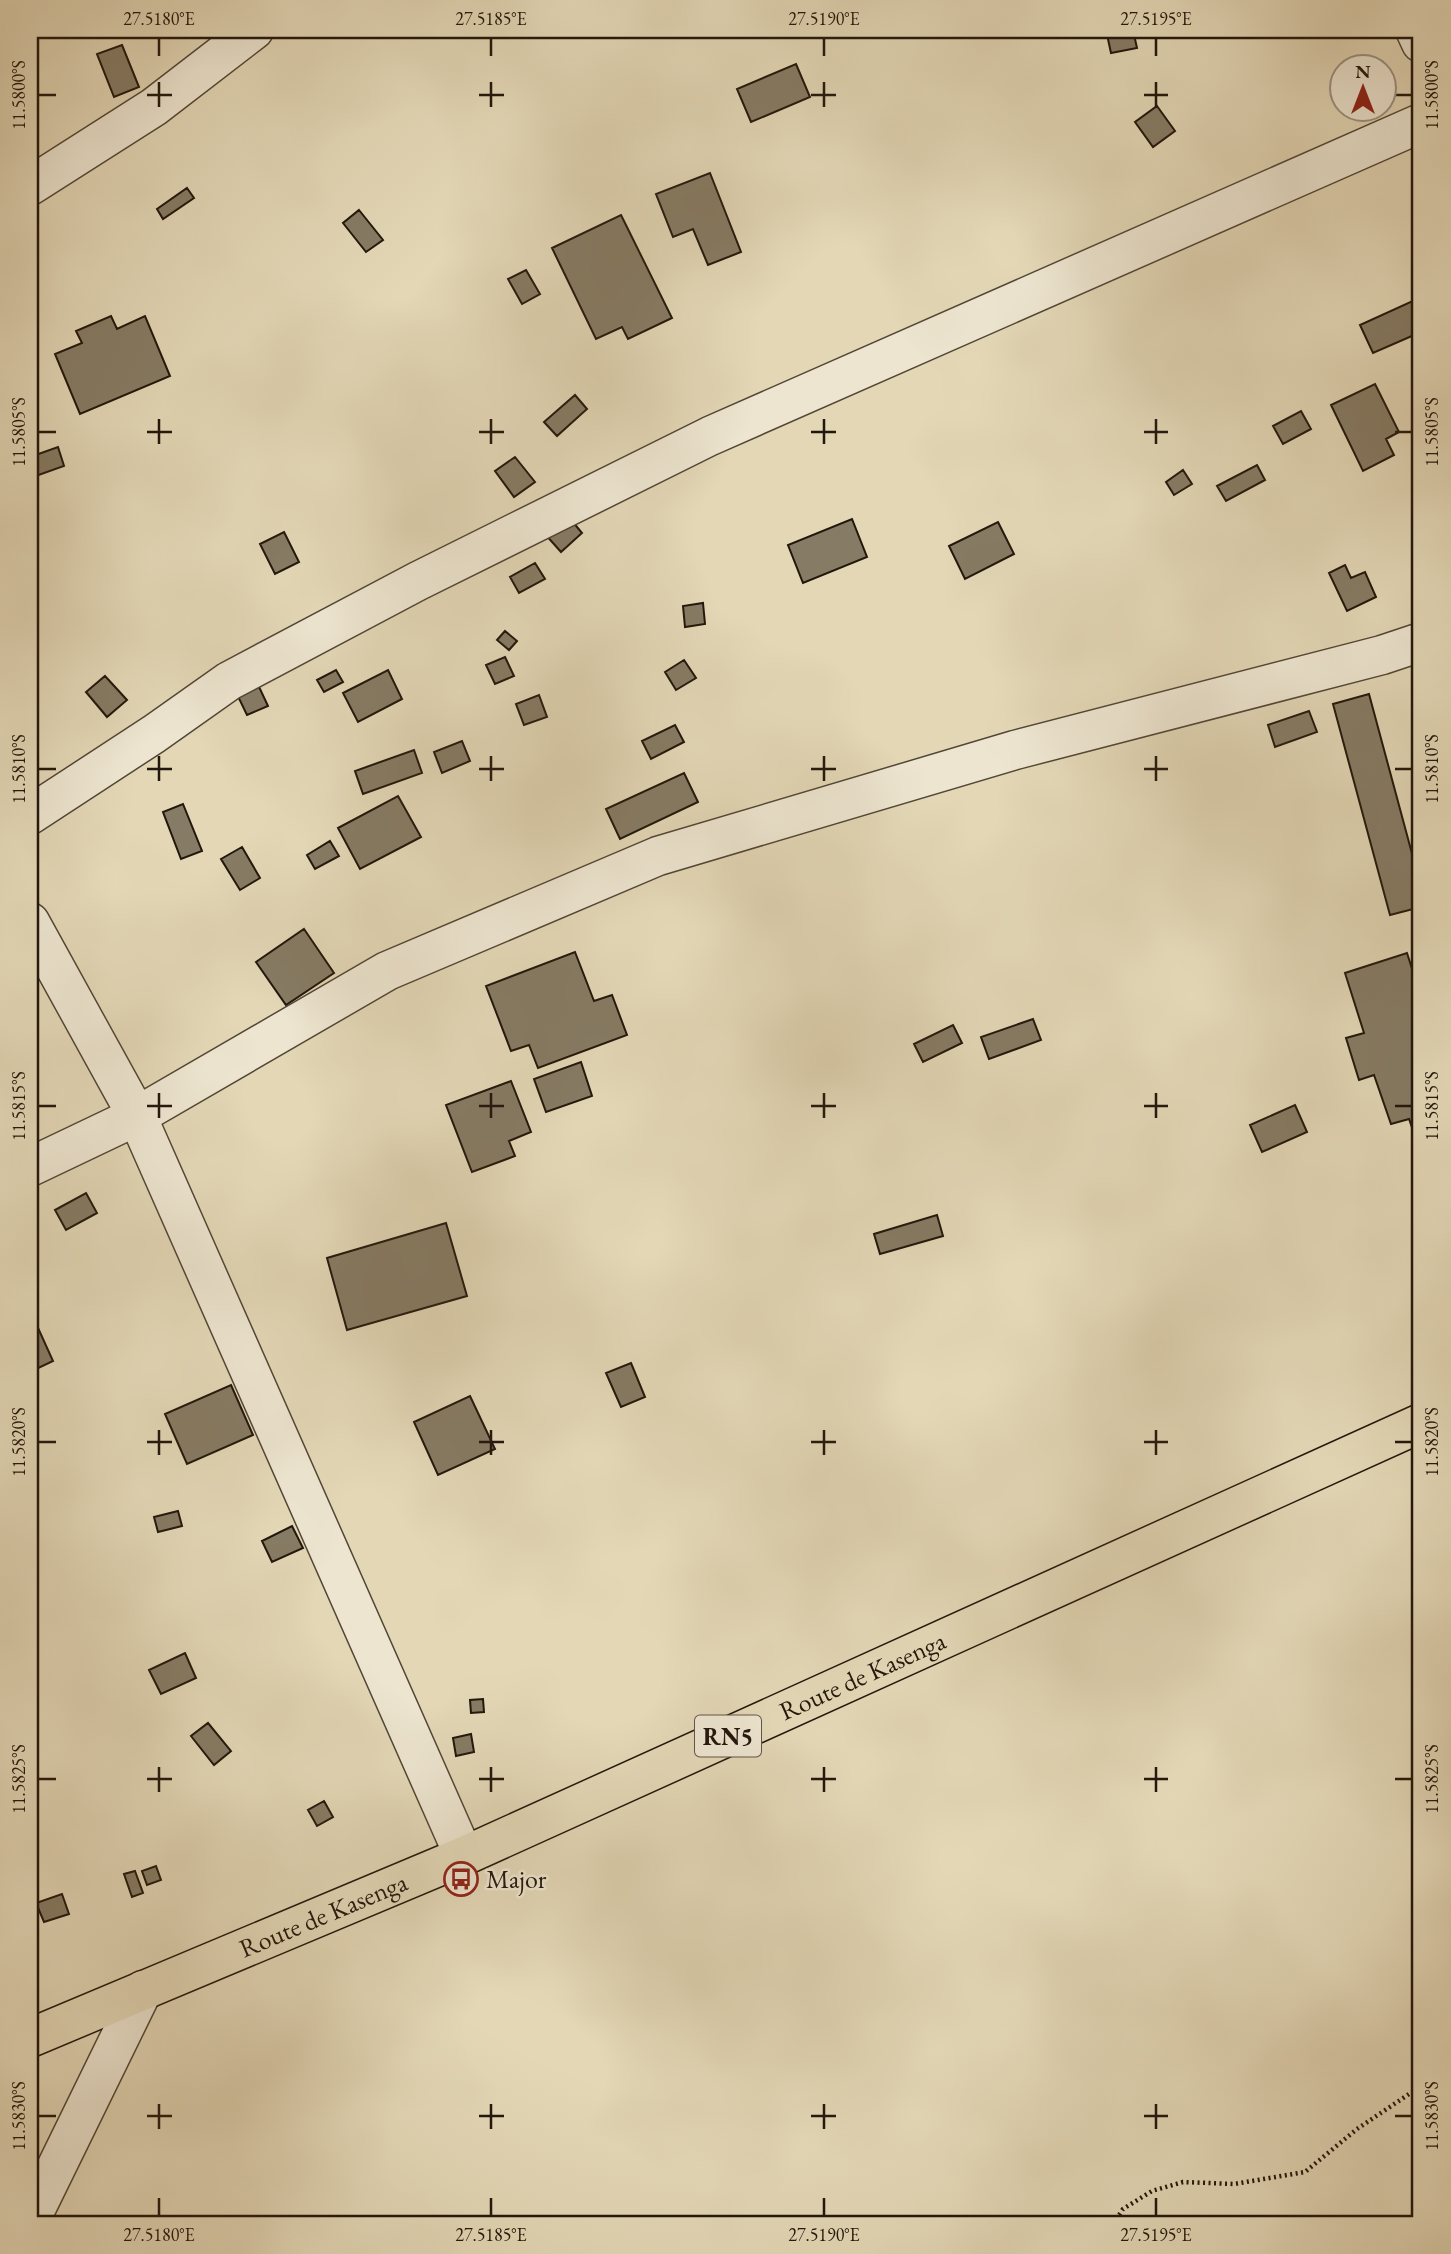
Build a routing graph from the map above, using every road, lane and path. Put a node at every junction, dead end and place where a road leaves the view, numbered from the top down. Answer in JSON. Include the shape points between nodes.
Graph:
{"nodes":[{"id":1,"x":254,"y":30,"type":"edge"},
{"id":2,"x":1415,"y":30,"type":"edge"},
{"id":3,"x":1421,"y":43,"type":"edge"},
{"id":4,"x":1421,"y":123,"type":"edge"},
{"id":5,"x":30,"y":186,"type":"edge"},
{"id":6,"x":1421,"y":642,"type":"edge"},
{"id":7,"x":30,"y":815,"type":"edge"},
{"id":8,"x":30,"y":922,"type":"edge"},
{"id":9,"x":137,"y":1116,"type":"junction"},
{"id":10,"x":30,"y":1167,"type":"edge"},
{"id":11,"x":1421,"y":1423,"type":"edge"},
{"id":12,"x":464,"y":1856,"type":"junction"},
{"id":13,"x":143,"y":1990,"type":"junction"},
{"id":14,"x":30,"y":2038,"type":"edge"},
{"id":15,"x":1421,"y":2086,"type":"edge"},
{"id":16,"x":30,"y":2221,"type":"edge"},
{"id":17,"x":1113,"y":2224,"type":"edge"}],
"edges":[{"from":1,"to":5,"type":"street","via":[[154,107]]},
{"from":2,"to":3,"type":"street"},
{"from":4,"to":7,"type":"street","via":[[710,436],[418,581],[229,681]]},
{"from":6,"to":9,"type":"street","via":[[1015,750],[658,856],[387,971]]},
{"from":8,"to":9,"type":"street"},
{"from":9,"to":10,"type":"street"},
{"from":9,"to":12,"type":"street"},
{"from":11,"to":12,"type":"highway","name":"Route de Kasenga","number":"RN5"},
{"from":12,"to":13,"type":"highway","name":"Route de Kasenga","number":"RN5"},
{"from":13,"to":14,"type":"highway","name":"Route de Kasenga","number":"RN5"},
{"from":13,"to":16,"type":"street"},
{"from":15,"to":17,"type":"path","via":[[1357,2129],[1305,2172],[1234,2184],[1183,2182],[1152,2191],[1123,2209]]}]}
